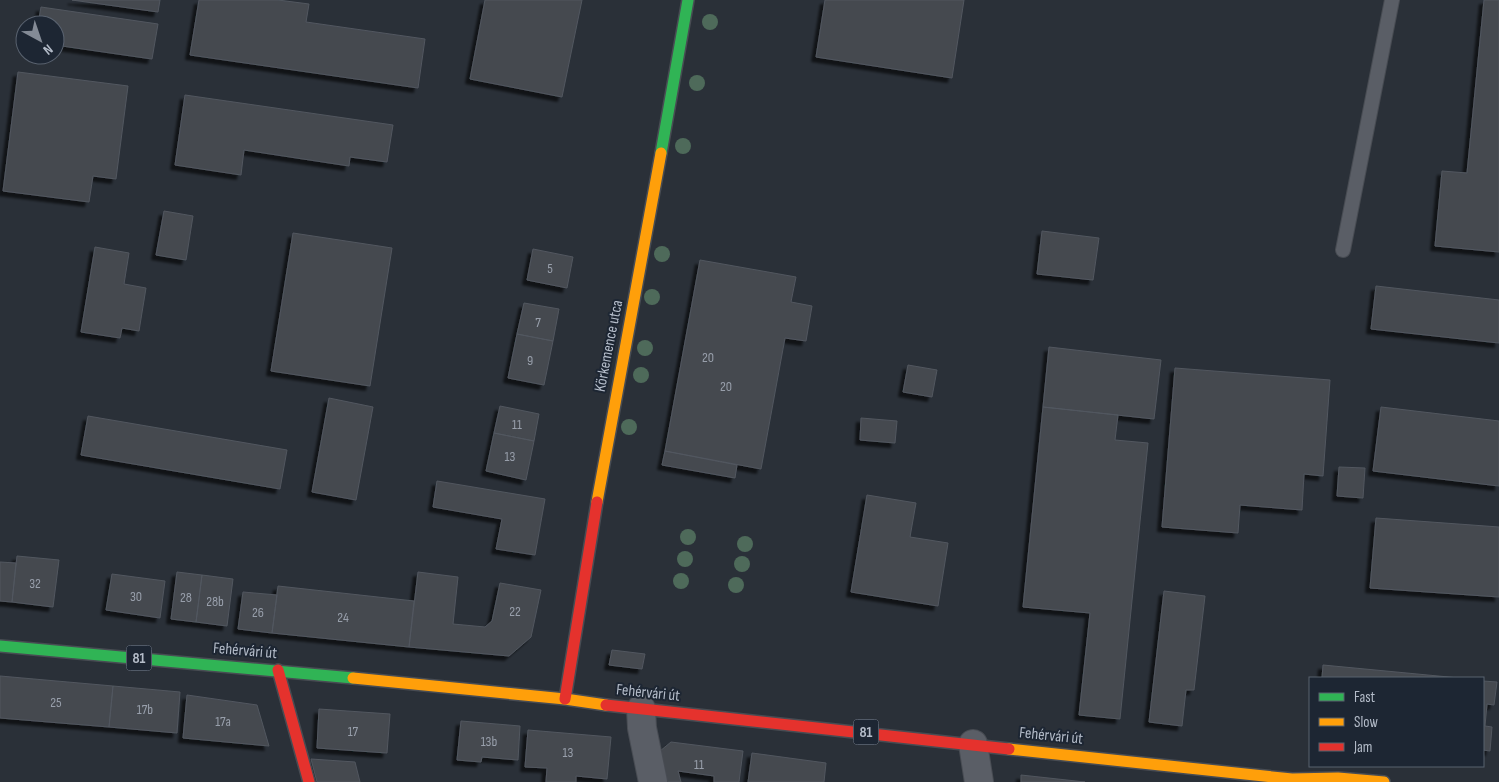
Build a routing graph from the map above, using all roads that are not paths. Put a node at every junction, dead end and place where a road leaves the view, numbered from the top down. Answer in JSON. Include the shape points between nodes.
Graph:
{"nodes":[{"id":1,"x":688,"y":0,"type":"edge"},
{"id":2,"x":1392,"y":0,"type":"edge"},
{"id":3,"x":1343,"y":250,"type":"dead end"},
{"id":4,"x":0,"y":646,"type":"edge"},
{"id":5,"x":278,"y":670,"type":"junction"},
{"id":6,"x":565,"y":699,"type":"junction"},
{"id":7,"x":641,"y":709,"type":"junction"},
{"id":8,"x":973,"y":744,"type":"junction"},
{"id":9,"x":1298,"y":781,"type":"edge"},
{"id":10,"x":309,"y":782,"type":"edge"},
{"id":11,"x":653,"y":782,"type":"edge"},
{"id":12,"x":979,"y":782,"type":"edge"},
{"id":13,"x":1384,"y":782,"type":"edge"}],
"edges":[{"from":1,"to":6,"type":"main road","name":"Körkemence utca","via":[[602,471]]},
{"from":2,"to":3,"type":"lane"},
{"from":4,"to":5,"type":"main road","name":"Fehérvári út","number":"81"},
{"from":5,"to":6,"type":"main road","name":"Fehérvári út","number":"81"},
{"from":5,"to":10,"type":"main road"},
{"from":6,"to":7,"type":"main road","name":"Fehérvári út","number":"81"},
{"from":7,"to":8,"type":"main road","name":"Fehérvári út","number":"81"},
{"from":7,"to":11,"type":"street"},
{"from":8,"to":9,"type":"main road","name":"Fehérvári út","number":"81"},
{"from":8,"to":12,"type":"street"},
{"from":9,"to":13,"type":"main road","name":"Fehérvári út","number":"81","via":[[1320,777]]}]}
